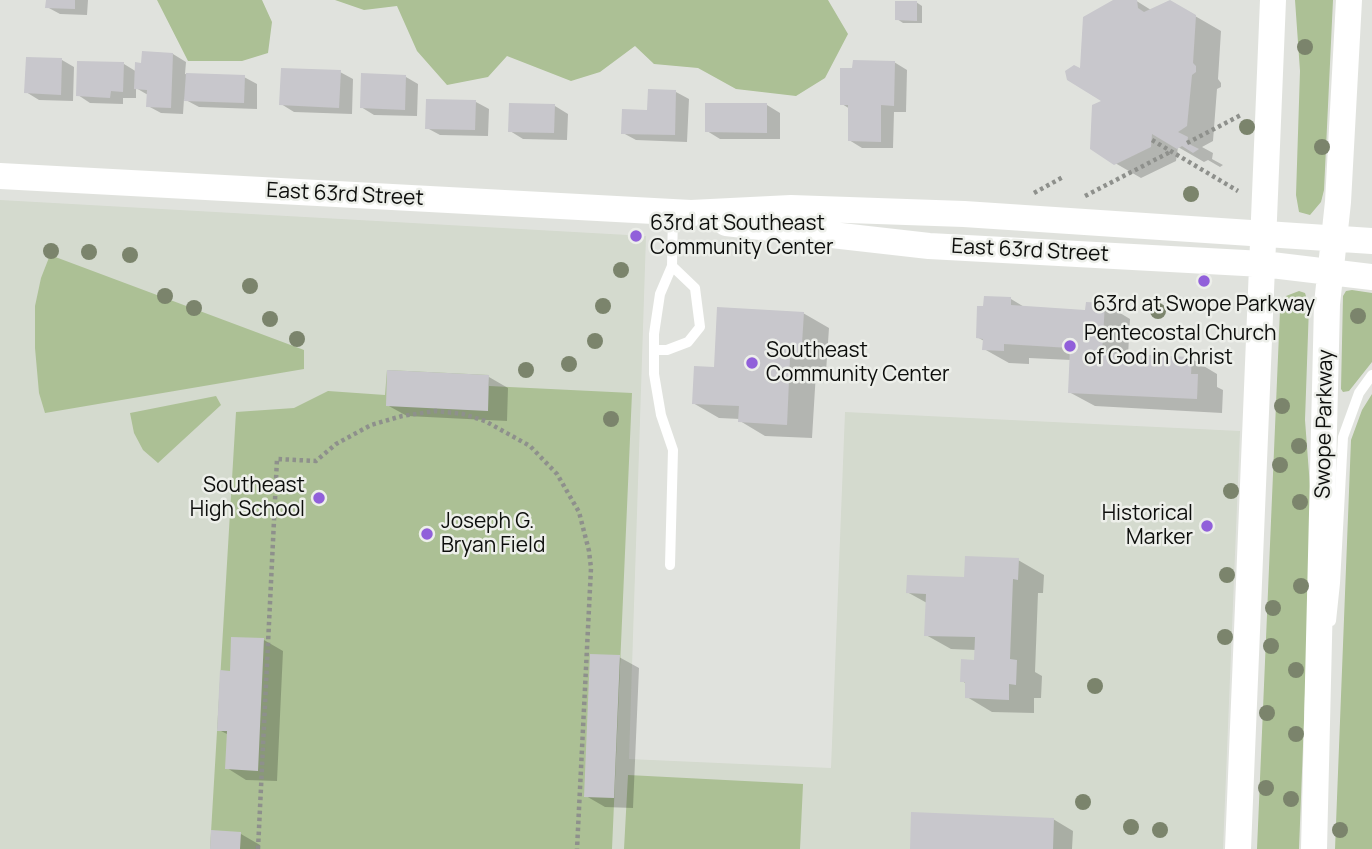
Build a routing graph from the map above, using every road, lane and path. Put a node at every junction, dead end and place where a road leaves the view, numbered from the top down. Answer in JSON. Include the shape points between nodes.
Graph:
{"nodes":[{"id":1,"x":1273,"y":0,"type":"edge"},
{"id":2,"x":1349,"y":0,"type":"edge"},
{"id":3,"x":1241,"y":115,"type":"dead end"},
{"id":4,"x":1152,"y":140,"type":"dead end"},
{"id":5,"x":1187,"y":142,"type":"dead end"},
{"id":6,"x":1171,"y":152,"type":"junction"},
{"id":7,"x":0,"y":176,"type":"edge"},
{"id":8,"x":1063,"y":177,"type":"dead end"},
{"id":9,"x":1238,"y":191,"type":"dead end"},
{"id":10,"x":1034,"y":193,"type":"dead end"},
{"id":11,"x":1085,"y":196,"type":"dead end"},
{"id":12,"x":682,"y":212,"type":"junction"},
{"id":13,"x":1264,"y":232,"type":"junction"},
{"id":14,"x":1334,"y":237,"type":"junction"},
{"id":15,"x":1372,"y":241,"type":"edge"},
{"id":16,"x":1263,"y":264,"type":"junction"},
{"id":17,"x":672,"y":266,"type":"junction"},
{"id":18,"x":1330,"y":270,"type":"junction"},
{"id":19,"x":1372,"y":277,"type":"edge"},
{"id":20,"x":654,"y":351,"type":"junction"},
{"id":21,"x":1372,"y":375,"type":"edge"},
{"id":22,"x":436,"y":411,"type":"junction"},
{"id":23,"x":436,"y":417,"type":"dead end"},
{"id":24,"x":670,"y":565,"type":"dead end"},
{"id":25,"x":1320,"y":683,"type":"junction"},
{"id":26,"x":258,"y":849,"type":"edge"},
{"id":27,"x":577,"y":849,"type":"edge"},
{"id":28,"x":1238,"y":849,"type":"edge"},
{"id":29,"x":1314,"y":849,"type":"edge"}],
"edges":[{"from":1,"to":13,"type":"main road"},
{"from":2,"to":14,"type":"main road","name":"Swope Parkway"},
{"from":3,"to":5,"type":"path"},
{"from":4,"to":6,"type":"path"},
{"from":6,"to":9,"type":"path"},
{"from":6,"to":11,"type":"path"},
{"from":7,"to":12,"type":"main road","name":"East 63rd Street"},
{"from":8,"to":10,"type":"path"},
{"from":12,"to":13,"type":"main road","name":"East 63rd Street","via":[[791,208],[951,213]]},
{"from":12,"to":16,"type":"main road","name":"East 63rd Street","via":[[733,225],[929,246]]},
{"from":12,"to":17,"type":"lane"},
{"from":13,"to":14,"type":"main road","name":"East 63rd Street"},
{"from":13,"to":16,"type":"main road"},
{"from":14,"to":15,"type":"main road","name":"East 63rd Street"},
{"from":14,"to":18,"type":"main road","name":"Swope Parkway"},
{"from":16,"to":18,"type":"main road","name":"East 63rd Street"},
{"from":16,"to":28,"type":"main road"},
{"from":17,"to":20,"type":"lane","via":[[660,294]]},
{"from":17,"to":20,"type":"lane","via":[[695,288],[699,327],[688,342]]},
{"from":18,"to":19,"type":"main road","name":"East 63rd Street"},
{"from":18,"to":25,"type":"main road","name":"Swope Parkway"},
{"from":20,"to":24,"type":"lane","via":[[661,415],[673,450]]},
{"from":21,"to":25,"type":"lane","via":[[1359,393],[1343,437],[1335,583]]},
{"from":22,"to":23,"type":"path"},
{"from":22,"to":26,"type":"path","via":[[371,425],[316,461],[276,459]]},
{"from":22,"to":27,"type":"path","via":[[485,421],[530,446],[557,474],[579,512],[591,568]]},
{"from":25,"to":29,"type":"main road","name":"Swope Parkway"}]}
